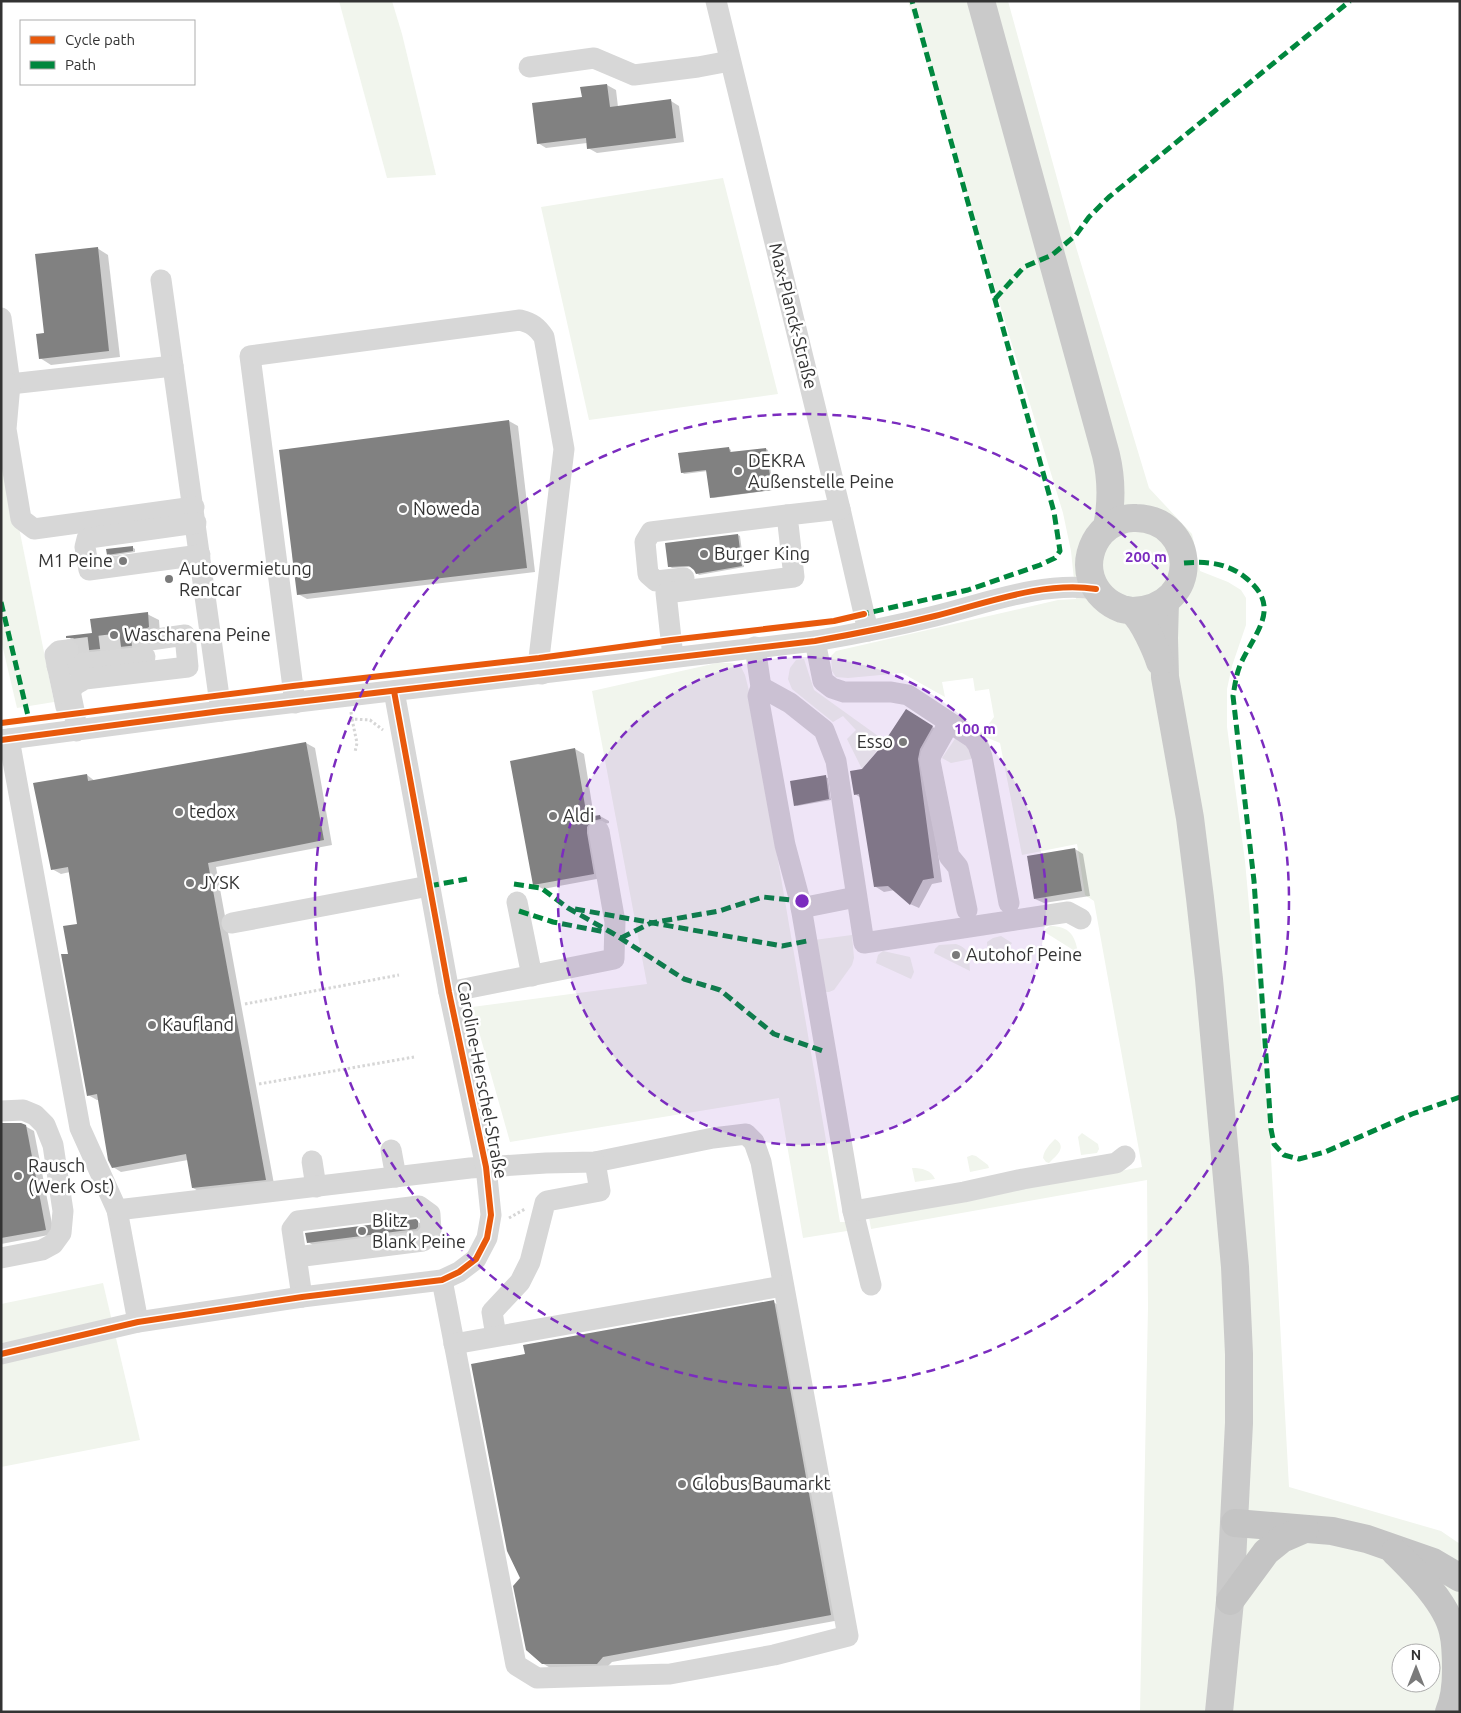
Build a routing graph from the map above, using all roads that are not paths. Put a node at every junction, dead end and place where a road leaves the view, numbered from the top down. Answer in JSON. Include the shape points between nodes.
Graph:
{"nodes":[{"id":1,"x":716,"y":1,"type":"edge"},
{"id":2,"x":981,"y":1,"type":"edge"},
{"id":3,"x":730,"y":61,"type":"junction"},
{"id":4,"x":528,"y":67,"type":"dead end"},
{"id":5,"x":161,"y":280,"type":"dead end"},
{"id":6,"x":1,"y":318,"type":"edge"},
{"id":7,"x":173,"y":366,"type":"junction"},
{"id":8,"x":10,"y":384,"type":"junction"},
{"id":9,"x":1106,"y":455,"type":"junction"},
{"id":10,"x":840,"y":509,"type":"junction"},
{"id":11,"x":786,"y":515,"type":"junction"},
{"id":12,"x":1144,"y":518,"type":"junction"},
{"id":13,"x":1107,"y":527,"type":"junction"},
{"id":14,"x":197,"y":532,"type":"junction"},
{"id":15,"x":1090,"y":556,"type":"junction"},
{"id":16,"x":725,"y":586,"type":"junction"},
{"id":17,"x":1096,"y":588,"type":"junction"},
{"id":18,"x":1035,"y":590,"type":"junction"},
{"id":19,"x":1165,"y":602,"type":"junction"},
{"id":20,"x":1132,"y":611,"type":"junction"},
{"id":21,"x":868,"y":631,"type":"junction"},
{"id":22,"x":815,"y":641,"type":"junction"},
{"id":23,"x":755,"y":647,"type":"junction"},
{"id":24,"x":673,"y":657,"type":"junction"},
{"id":25,"x":542,"y":674,"type":"junction"},
{"id":26,"x":1165,"y":678,"type":"junction"},
{"id":27,"x":761,"y":687,"type":"junction"},
{"id":28,"x":394,"y":691,"type":"junction"},
{"id":29,"x":295,"y":703,"type":"junction"},
{"id":30,"x":221,"y":711,"type":"junction"},
{"id":31,"x":949,"y":722,"type":"junction"},
{"id":32,"x":73,"y":731,"type":"junction"},
{"id":33,"x":5,"y":739,"type":"edge"},
{"id":34,"x":599,"y":831,"type":"dead end"},
{"id":35,"x":429,"y":886,"type":"junction"},
{"id":36,"x":856,"y":897,"type":"junction"},
{"id":37,"x":517,"y":902,"type":"dead end"},
{"id":38,"x":1009,"y":903,"type":"dead end"},
{"id":39,"x":801,"y":908,"type":"junction"},
{"id":40,"x":967,"y":910,"type":"dead end"},
{"id":41,"x":1081,"y":919,"type":"dead end"},
{"id":42,"x":232,"y":923,"type":"dead end"},
{"id":43,"x":532,"y":976,"type":"junction"},
{"id":44,"x":449,"y":992,"type":"junction"},
{"id":45,"x":1,"y":1111,"type":"edge"},
{"id":46,"x":391,"y":1150,"type":"dead end"},
{"id":47,"x":1125,"y":1156,"type":"dead end"},
{"id":48,"x":312,"y":1161,"type":"dead end"},
{"id":49,"x":595,"y":1162,"type":"junction"},
{"id":50,"x":486,"y":1167,"type":"junction"},
{"id":51,"x":396,"y":1177,"type":"junction"},
{"id":52,"x":316,"y":1187,"type":"junction"},
{"id":53,"x":117,"y":1210,"type":"junction"},
{"id":54,"x":853,"y":1211,"type":"junction"},
{"id":55,"x":296,"y":1257,"type":"junction"},
{"id":56,"x":1,"y":1258,"type":"edge"},
{"id":57,"x":442,"y":1280,"type":"junction"},
{"id":58,"x":871,"y":1285,"type":"dead end"},
{"id":59,"x":783,"y":1286,"type":"junction"},
{"id":60,"x":302,"y":1297,"type":"junction"},
{"id":61,"x":138,"y":1322,"type":"junction"},
{"id":62,"x":496,"y":1336,"type":"junction"},
{"id":63,"x":454,"y":1344,"type":"junction"},
{"id":64,"x":1,"y":1354,"type":"edge"},
{"id":65,"x":1235,"y":1523,"type":"junction"},
{"id":66,"x":1305,"y":1529,"type":"junction"},
{"id":67,"x":1390,"y":1547,"type":"junction"},
{"id":68,"x":1460,"y":1578,"type":"edge"},
{"id":69,"x":1230,"y":1601,"type":"junction"},
{"id":70,"x":1219,"y":1712,"type":"edge"},
{"id":71,"x":1449,"y":1712,"type":"edge"}],
"edges":[{"from":1,"to":3,"type":"street","name":"Max-Planck-Straße"},
{"from":2,"to":9,"type":"main road"},
{"from":3,"to":4,"type":"street","via":[[634,75],[594,58]]},
{"from":3,"to":10,"type":"street","name":"Max-Planck-Straße"},
{"from":5,"to":7,"type":"street"},
{"from":6,"to":8,"type":"street"},
{"from":7,"to":8,"type":"street"},
{"from":7,"to":14,"type":"street"},
{"from":8,"to":14,"type":"street","via":[[6,429],[21,519],[34,529]]},
{"from":9,"to":12,"type":"main road","via":[[1120,487]]},
{"from":9,"to":13,"type":"main road","via":[[1111,490]]},
{"from":10,"to":11,"type":"street"},
{"from":10,"to":21,"type":"street","name":"Max-Planck-Straße"},
{"from":11,"to":16,"type":"street","via":[[794,577]]},
{"from":11,"to":16,"type":"street","via":[[651,532],[645,542],[648,574],[656,582],[720,574]]},
{"from":12,"to":13,"type":"main road","via":[[1118,521]]},
{"from":12,"to":19,"type":"main road","via":[[1156,522],[1176,538],[1184,562],[1179,584]]},
{"from":13,"to":15,"type":"main road","via":[[1096,540]]},
{"from":14,"to":14,"type":"street","via":[[89,570],[85,547],[87,539]]},
{"from":14,"to":30,"type":"street"},
{"from":15,"to":17,"type":"main road","via":[[1090,573]]},
{"from":15,"to":18,"type":"street","via":[[1066,576]]},
{"from":16,"to":24,"type":"street","via":[[666,593]]},
{"from":17,"to":18,"type":"street","via":[[1067,586]]},
{"from":17,"to":20,"type":"main road","via":[[1112,604]]},
{"from":18,"to":21,"type":"street"},
{"from":19,"to":20,"type":"main road","via":[[1144,611]]},
{"from":19,"to":26,"type":"main road"},
{"from":20,"to":26,"type":"main road","via":[[1150,639]]},
{"from":21,"to":22,"type":"street"},
{"from":22,"to":23,"type":"street"},
{"from":22,"to":31,"type":"street","via":[[823,681],[832,688],[844,692],[908,695]]},
{"from":23,"to":24,"type":"street"},
{"from":23,"to":27,"type":"street"},
{"from":24,"to":25,"type":"street"},
{"from":25,"to":28,"type":"street"},
{"from":25,"to":29,"type":"street","via":[[538,658],[564,449],[544,337],[536,326],[520,320],[250,356]]},
{"from":26,"to":65,"type":"main road","via":[[1188,809],[1210,979],[1235,1267],[1239,1354]]},
{"from":27,"to":36,"type":"street","via":[[790,703],[824,730],[836,761]]},
{"from":27,"to":39,"type":"street","via":[[758,696],[785,845]]},
{"from":28,"to":29,"type":"street"},
{"from":28,"to":35,"type":"street","name":"Caroline-Herschel-Straße"},
{"from":29,"to":30,"type":"street"},
{"from":30,"to":32,"type":"street"},
{"from":31,"to":38,"type":"street","via":[[973,738],[982,757]]},
{"from":31,"to":40,"type":"street","via":[[930,761],[949,856],[958,866]]},
{"from":32,"to":32,"type":"street","via":[[63,658],[148,648],[185,635],[188,667],[85,679],[76,684],[70,691],[75,715]]},
{"from":32,"to":33,"type":"street"},
{"from":33,"to":53,"type":"street","via":[[80,1128]]},
{"from":34,"to":43,"type":"street","via":[[615,922],[614,959]]},
{"from":35,"to":42,"type":"street"},
{"from":35,"to":44,"type":"street","name":"Caroline-Herschel-Straße"},
{"from":36,"to":39,"type":"street"},
{"from":36,"to":41,"type":"street","via":[[864,943],[1068,912]]},
{"from":37,"to":43,"type":"street"},
{"from":39,"to":54,"type":"street"},
{"from":43,"to":44,"type":"street"},
{"from":44,"to":50,"type":"street","name":"Caroline-Herschel-Straße"},
{"from":45,"to":56,"type":"street","via":[[23,1110],[35,1115],[44,1125],[53,1145],[63,1211],[61,1233],[53,1244],[42,1250]]},
{"from":46,"to":51,"type":"street"},
{"from":47,"to":54,"type":"street","via":[[1116,1163]]},
{"from":48,"to":52,"type":"street"},
{"from":49,"to":50,"type":"street"},
{"from":49,"to":59,"type":"street","via":[[705,1139],[746,1134],[754,1142],[761,1162]]},
{"from":49,"to":62,"type":"street","via":[[600,1191],[548,1201],[544,1206],[530,1262],[520,1282],[492,1312]]},
{"from":50,"to":51,"type":"street"},
{"from":50,"to":57,"type":"street","name":"Caroline-Herschel-Straße","via":[[491,1215],[487,1238],[476,1259]]},
{"from":51,"to":52,"type":"street"},
{"from":52,"to":53,"type":"street"},
{"from":53,"to":61,"type":"street"},
{"from":54,"to":58,"type":"street"},
{"from":55,"to":55,"type":"street","via":[[292,1229],[298,1221],[419,1206],[430,1214],[431,1231],[423,1241]]},
{"from":55,"to":60,"type":"street"},
{"from":57,"to":60,"type":"street","name":"Caroline-Herschel-Straße"},
{"from":57,"to":63,"type":"street"},
{"from":59,"to":62,"type":"street"},
{"from":59,"to":63,"type":"street","via":[[848,1636],[774,1655],[670,1674],[537,1678],[516,1666]]},
{"from":60,"to":61,"type":"street","name":"Caroline-Herschel-Straße"},
{"from":61,"to":64,"type":"street","name":"Caroline-Herschel-Straße"},
{"from":62,"to":63,"type":"street"},
{"from":65,"to":66,"type":"highway"},
{"from":65,"to":69,"type":"main road"},
{"from":66,"to":67,"type":"highway","via":[[1332,1531]]},
{"from":66,"to":69,"type":"highway","via":[[1282,1538],[1266,1552]]},
{"from":67,"to":68,"type":"highway","via":[[1433,1562]]},
{"from":67,"to":71,"type":"highway","via":[[1441,1603],[1453,1630],[1456,1680],[1454,1701]]},
{"from":69,"to":70,"type":"main road"}]}
